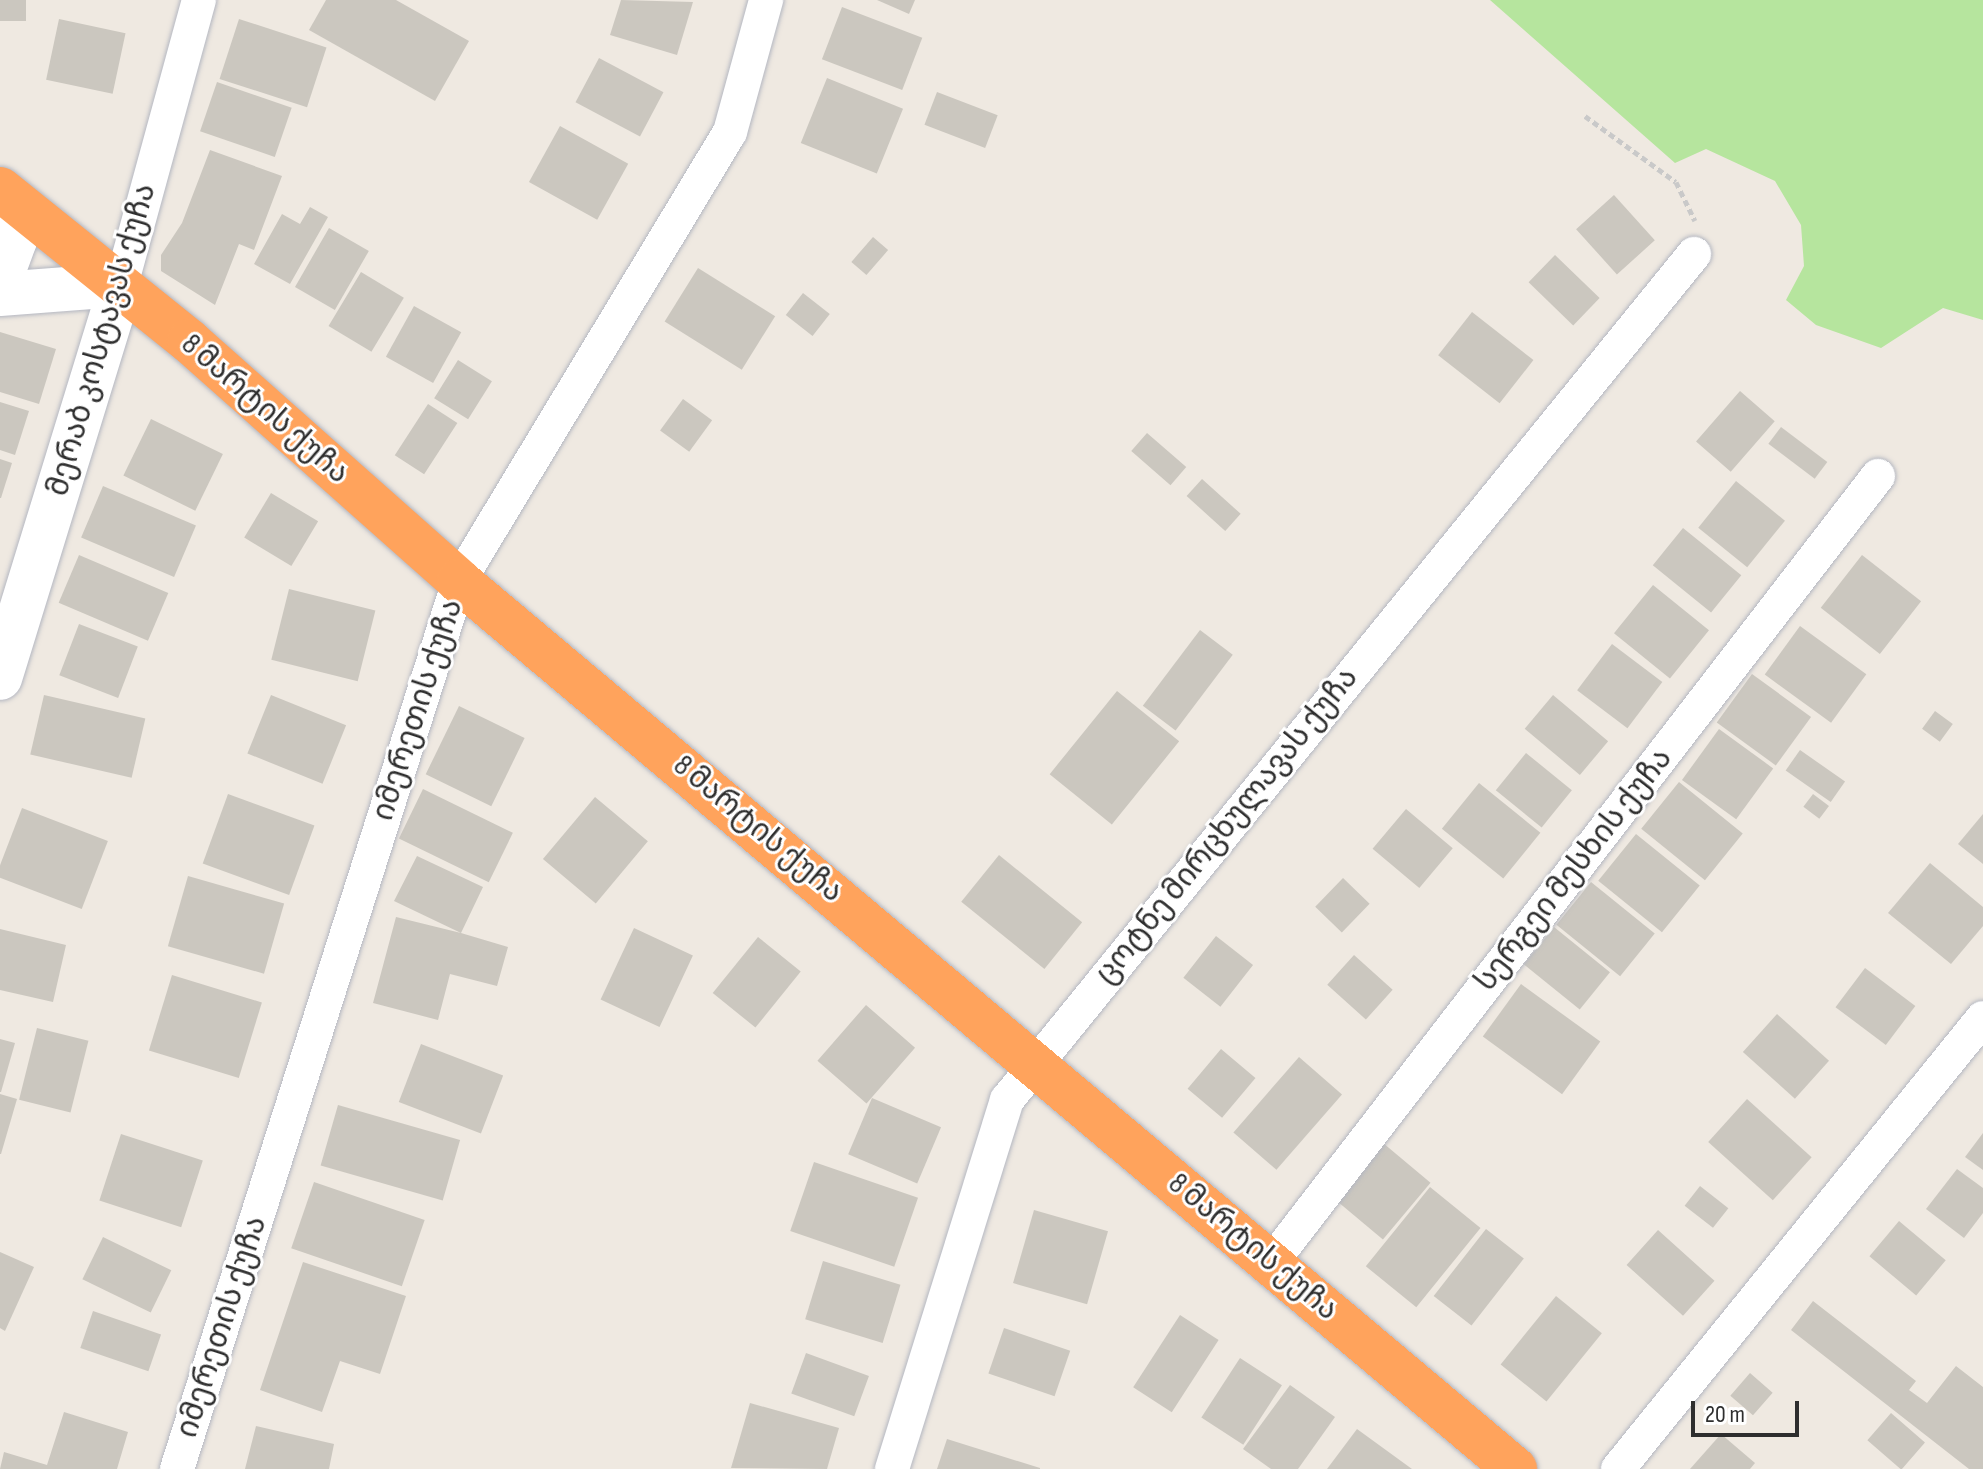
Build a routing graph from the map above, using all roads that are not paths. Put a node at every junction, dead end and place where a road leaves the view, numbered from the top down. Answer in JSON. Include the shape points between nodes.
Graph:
{"nodes":[{"id":1,"x":199,"y":0,"type":"edge"},
{"id":2,"x":766,"y":0,"type":"edge"},
{"id":3,"x":2,"y":192,"type":"edge"},
{"id":4,"x":1694,"y":254,"type":"road end"},
{"id":5,"x":0,"y":281,"type":"edge"},
{"id":6,"x":121,"y":285,"type":"junction"},
{"id":7,"x":0,"y":294,"type":"edge"},
{"id":8,"x":1878,"y":476,"type":"dead end"},
{"id":9,"x":459,"y":581,"type":"junction"},
{"id":10,"x":0,"y":678,"type":"edge"},
{"id":11,"x":1983,"y":1018,"type":"edge"},
{"id":12,"x":1035,"y":1060,"type":"junction"},
{"id":13,"x":1271,"y":1263,"type":"junction"},
{"id":14,"x":177,"y":1469,"type":"edge"},
{"id":15,"x":892,"y":1469,"type":"edge"},
{"id":16,"x":1515,"y":1469,"type":"edge"},
{"id":17,"x":1618,"y":1469,"type":"edge"}],
"edges":[{"from":1,"to":6,"type":"street","name":"მერაბ კოსტავას ქუჩა"},
{"from":2,"to":9,"type":"street","name":"იმერეთის ქუჩა","via":[[730,132]]},
{"from":3,"to":5,"type":"street","via":[[15,240]]},
{"from":3,"to":6,"type":"highway","name":"8 მარტის ქუჩა"},
{"from":4,"to":12,"type":"street","name":"ცოტნე მირცხულავას ქუჩა"},
{"from":6,"to":7,"type":"street"},
{"from":6,"to":9,"type":"highway","name":"8 მარტის ქუჩა"},
{"from":6,"to":10,"type":"street","name":"მერაბ კოსტავას ქუჩა"},
{"from":8,"to":13,"type":"street","name":"სერგეი მესხის ქუჩა"},
{"from":9,"to":12,"type":"highway","name":"8 მარტის ქუჩა"},
{"from":9,"to":14,"type":"street","name":"იმერეთის ქუჩა"},
{"from":11,"to":17,"type":"street"},
{"from":12,"to":13,"type":"highway","name":"8 მარტის ქუჩა"},
{"from":12,"to":15,"type":"street","name":"ცოტნე მირცხულავას ქუჩა","via":[[1007,1100]]},
{"from":13,"to":16,"type":"highway","name":"8 მარტის ქუჩა"}]}
